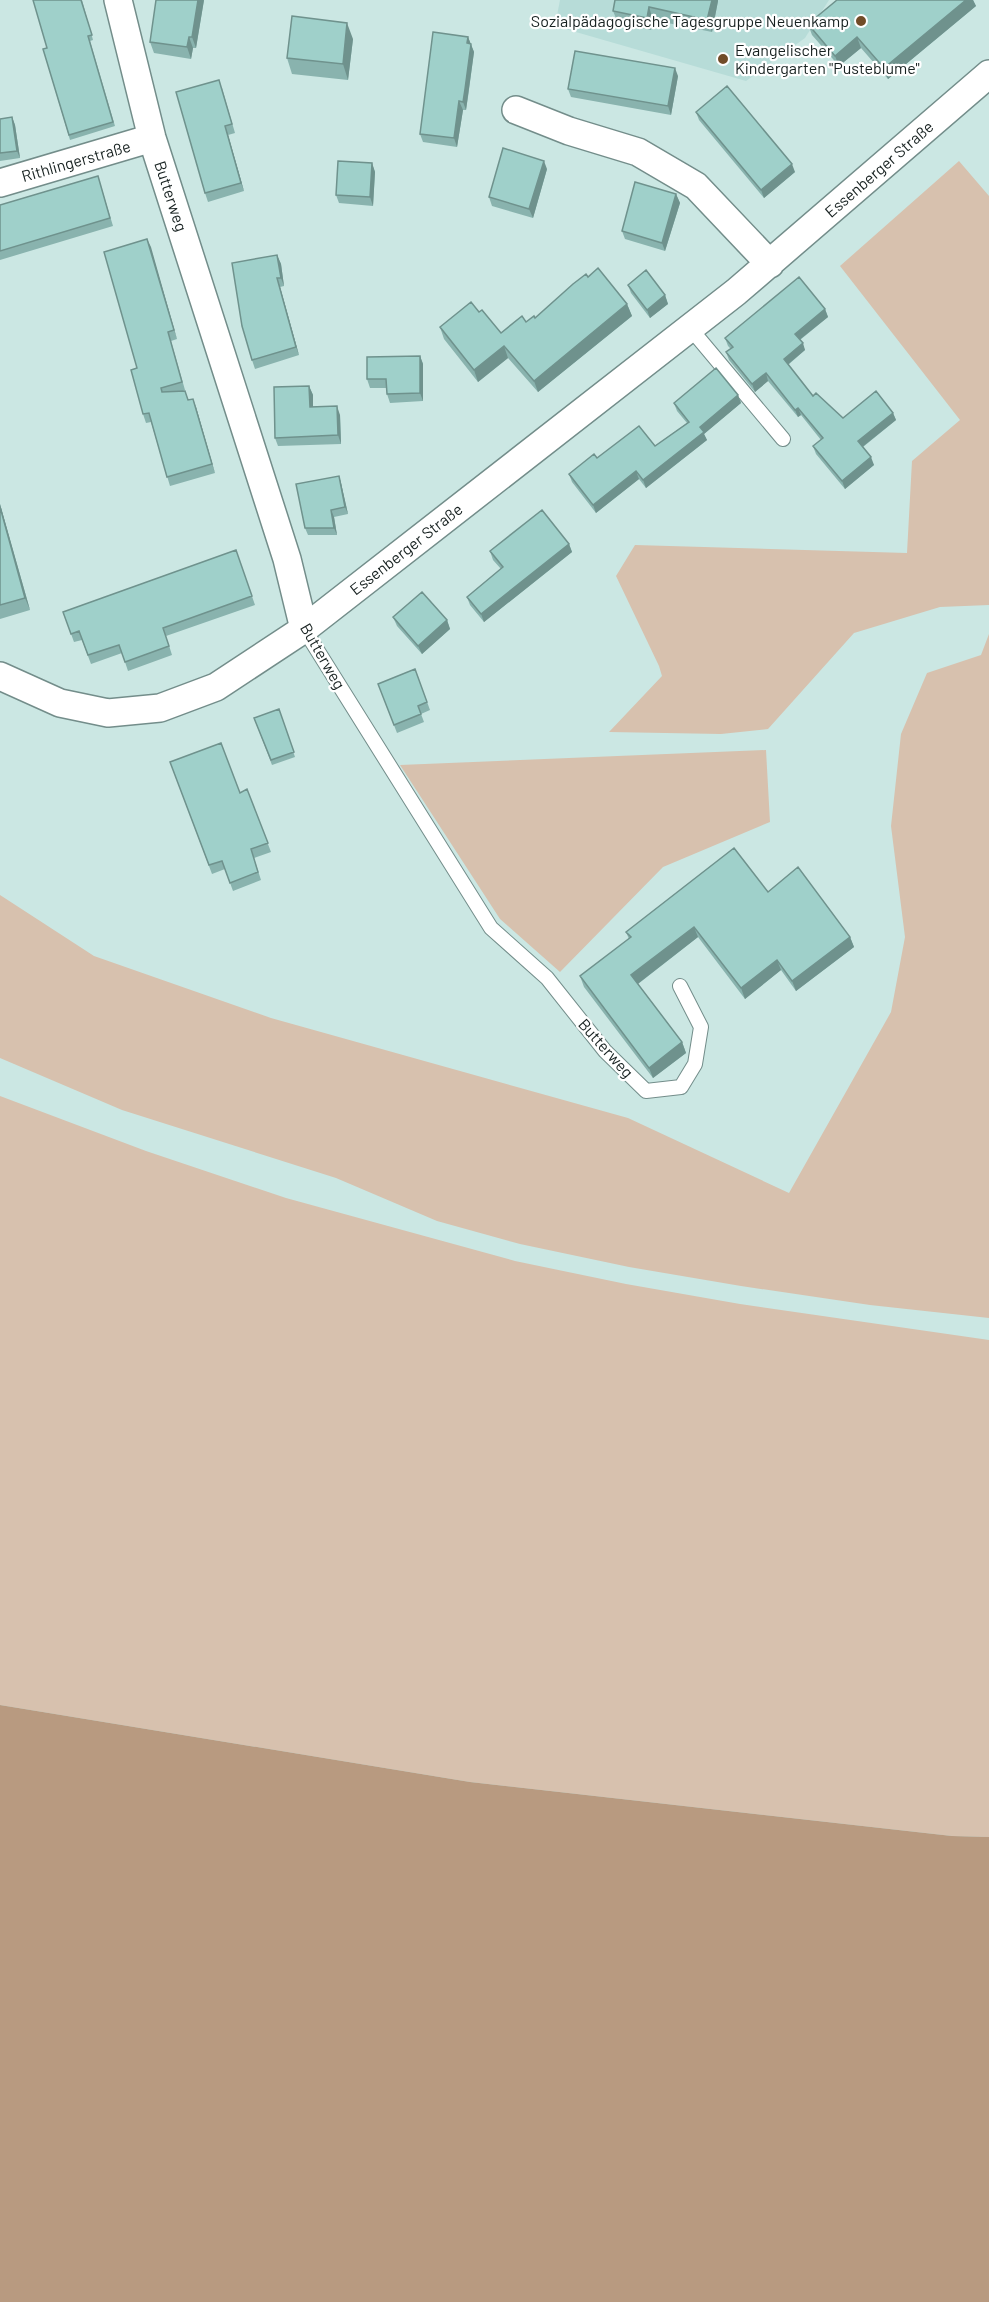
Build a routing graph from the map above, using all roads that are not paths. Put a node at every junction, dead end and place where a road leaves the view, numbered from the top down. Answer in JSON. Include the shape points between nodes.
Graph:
{"nodes":[{"id":1,"x":118,"y":0,"type":"edge"},
{"id":2,"x":989,"y":74,"type":"edge"},
{"id":3,"x":516,"y":110,"type":"dead end"},
{"id":4,"x":152,"y":138,"type":"junction"},
{"id":5,"x":0,"y":183,"type":"edge"},
{"id":6,"x":770,"y":264,"type":"junction"},
{"id":7,"x":690,"y":328,"type":"junction"},
{"id":8,"x":783,"y":439,"type":"dead end"},
{"id":9,"x":304,"y":629,"type":"junction"},
{"id":10,"x":0,"y":676,"type":"edge"},
{"id":11,"x":680,"y":986,"type":"dead end"}],
"edges":[{"from":1,"to":4,"type":"street","name":"Butterweg"},
{"from":2,"to":6,"type":"street","name":"Essenberger Straße"},
{"from":3,"to":6,"type":"street","via":[[638,152],[696,186]]},
{"from":4,"to":5,"type":"street","name":"Rithlingerstraße"},
{"from":4,"to":9,"type":"street","name":"Butterweg","via":[[287,559]]},
{"from":6,"to":7,"type":"street","name":"Essenberger Straße"},
{"from":7,"to":8,"type":"lane"},
{"from":7,"to":9,"type":"street","name":"Essenberger Straße"},
{"from":9,"to":10,"type":"street","name":"Essenberger Straße","via":[[216,687],[160,708],[108,712],[60,703]]},
{"from":9,"to":11,"type":"lane","name":"Butterweg","via":[[491,927],[547,978],[605,1051],[646,1091],[681,1087],[694,1064],[701,1027]]}]}
